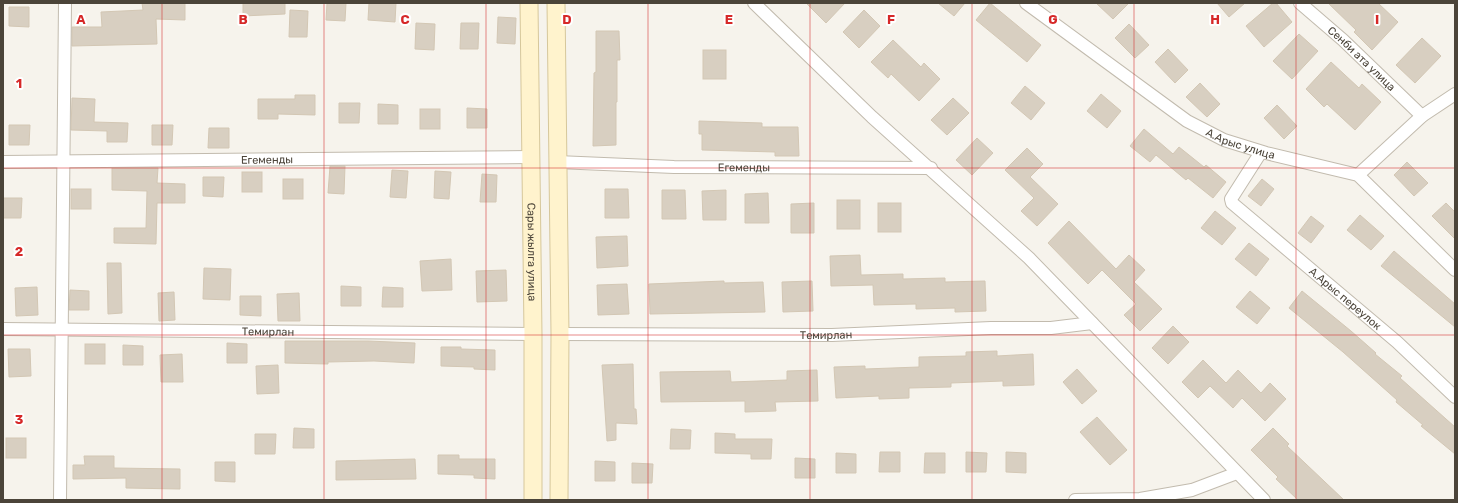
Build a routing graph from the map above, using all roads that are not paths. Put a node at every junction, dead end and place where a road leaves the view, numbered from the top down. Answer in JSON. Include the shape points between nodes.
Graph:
{"nodes":[{"id":1,"x":65,"y":3,"type":"edge"},
{"id":2,"x":529,"y":3,"type":"edge"},
{"id":3,"x":556,"y":3,"type":"edge"},
{"id":4,"x":754,"y":3,"type":"edge"},
{"id":5,"x":1026,"y":3,"type":"edge"},
{"id":6,"x":1300,"y":3,"type":"edge"},
{"id":7,"x":1455,"y":94,"type":"edge"},
{"id":8,"x":1422,"y":116,"type":"junction"},
{"id":9,"x":1261,"y":152,"type":"junction"},
{"id":10,"x":531,"y":157,"type":"junction"},
{"id":11,"x":3,"y":162,"type":"edge"},
{"id":12,"x":64,"y":162,"type":"junction"},
{"id":13,"x":557,"y":162,"type":"junction"},
{"id":14,"x":931,"y":168,"type":"junction"},
{"id":15,"x":1358,"y":175,"type":"junction"},
{"id":16,"x":1455,"y":270,"type":"edge"},
{"id":17,"x":1092,"y":323,"type":"junction"},
{"id":18,"x":62,"y":328,"type":"junction"},
{"id":19,"x":3,"y":329,"type":"edge"},
{"id":20,"x":533,"y":334,"type":"junction"},
{"id":21,"x":560,"y":334,"type":"junction"},
{"id":22,"x":1455,"y":398,"type":"edge"},
{"id":23,"x":1238,"y":473,"type":"junction"},
{"id":24,"x":60,"y":500,"type":"edge"},
{"id":25,"x":533,"y":500,"type":"edge"},
{"id":26,"x":559,"y":500,"type":"edge"},
{"id":27,"x":1075,"y":500,"type":"edge"},
{"id":28,"x":1264,"y":500,"type":"edge"}],
"edges":[{"from":1,"to":12,"type":"street"},
{"from":2,"to":10,"type":"street","name":"Сары жылга улица"},
{"from":3,"to":13,"type":"street"},
{"from":4,"to":14,"type":"street","via":[[872,117]]},
{"from":5,"to":9,"type":"street","name":"А.Арыс улица","via":[[1187,121],[1224,140]]},
{"from":6,"to":8,"type":"street","name":"Сенби ата улица","via":[[1343,40]]},
{"from":7,"to":8,"type":"street"},
{"from":8,"to":15,"type":"street"},
{"from":9,"to":15,"type":"street","name":"А.Арыс улица"},
{"from":9,"to":22,"type":"street","name":"А.Арыс переулок","via":[[1231,199],[1232,203],[1397,342]]},
{"from":10,"to":12,"type":"street","name":"Егеменды"},
{"from":10,"to":20,"type":"street","name":"Сары жылга улица"},
{"from":11,"to":12,"type":"street","name":"Егеменды"},
{"from":12,"to":18,"type":"street"},
{"from":13,"to":14,"type":"street","name":"Егеменды","via":[[674,167]]},
{"from":13,"to":21,"type":"street"},
{"from":14,"to":17,"type":"street","via":[[1029,258]]},
{"from":15,"to":16,"type":"street"},
{"from":17,"to":21,"type":"street","name":"Темирлан","via":[[1051,328],[832,335]]},
{"from":17,"to":23,"type":"street"},
{"from":18,"to":19,"type":"street","name":"Темирлан"},
{"from":18,"to":20,"type":"street","name":"Темирлан"},
{"from":18,"to":24,"type":"street"},
{"from":20,"to":25,"type":"street","name":"Сары жылга улица"},
{"from":21,"to":26,"type":"street"},
{"from":23,"to":27,"type":"street","via":[[1192,490],[1140,499]]},
{"from":23,"to":28,"type":"street"}]}
